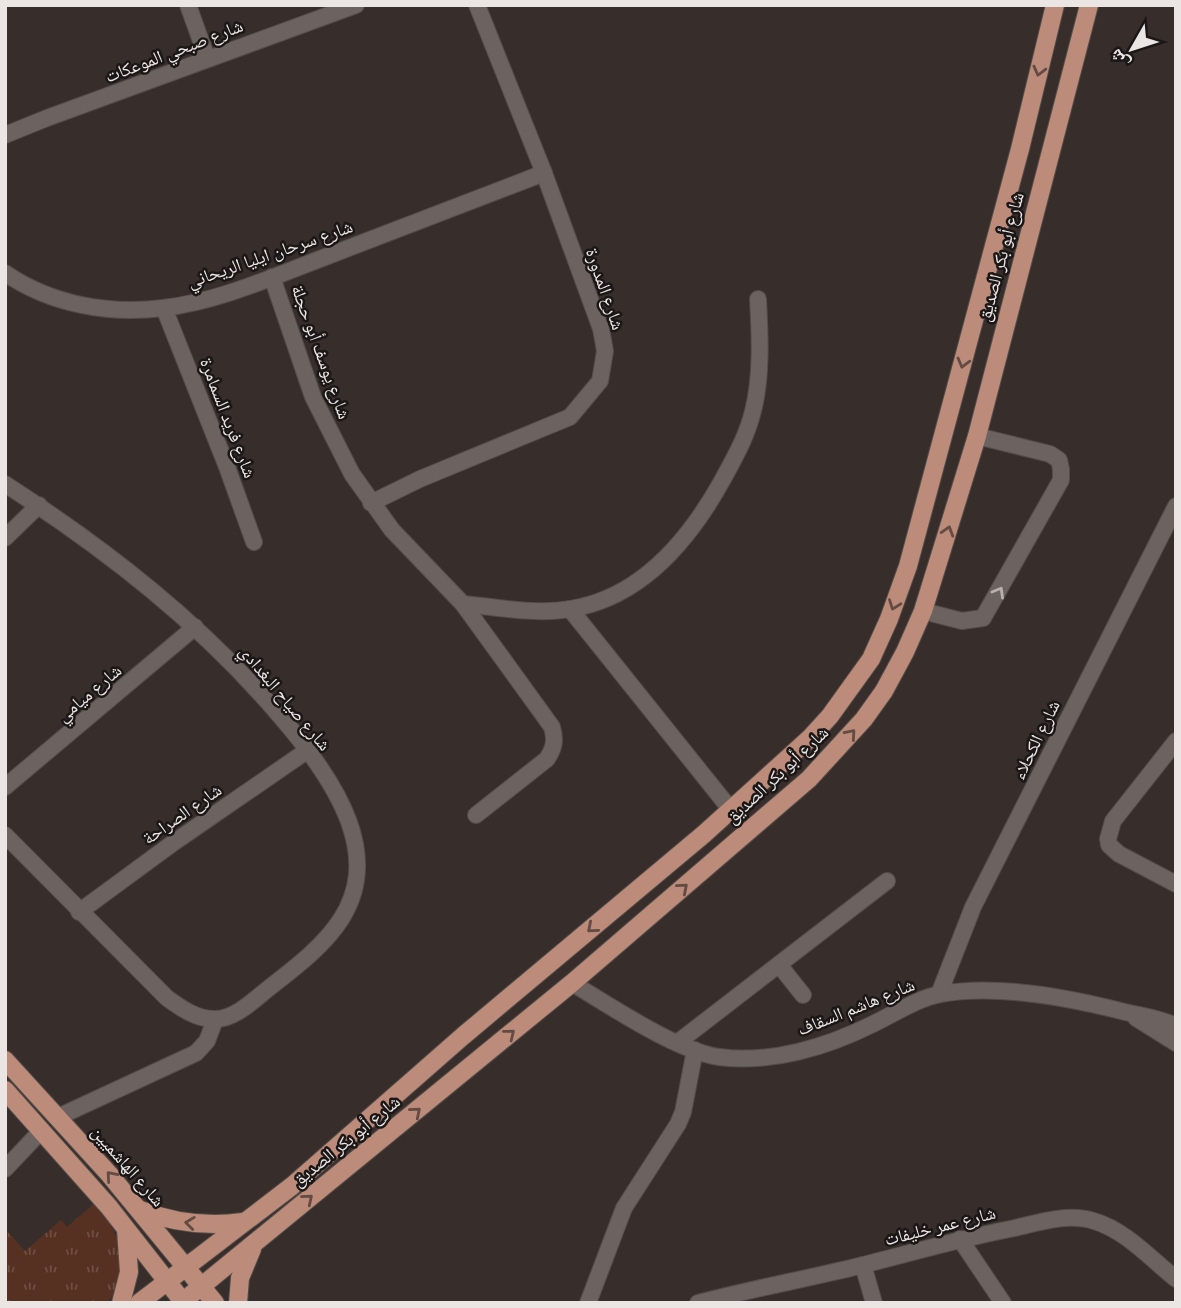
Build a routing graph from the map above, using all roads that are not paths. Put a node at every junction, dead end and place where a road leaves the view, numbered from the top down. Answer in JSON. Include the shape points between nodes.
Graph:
{"nodes":[{"id":1,"x":188,"y":5,"type":"edge"},
{"id":2,"x":356,"y":5,"type":"edge"},
{"id":3,"x":477,"y":5,"type":"edge"},
{"id":4,"x":1055,"y":5,"type":"edge"},
{"id":5,"x":1089,"y":5,"type":"edge"},
{"id":6,"x":207,"y":58,"type":"junction"},
{"id":7,"x":5,"y":135,"type":"edge"},
{"id":8,"x":544,"y":173,"type":"junction"},
{"id":9,"x":5,"y":273,"type":"edge"},
{"id":10,"x":272,"y":277,"type":"junction"},
{"id":11,"x":758,"y":299,"type":"dead end"},
{"id":12,"x":164,"y":308,"type":"junction"},
{"id":13,"x":977,"y":436,"type":"junction"},
{"id":14,"x":5,"y":484,"type":"edge"},
{"id":15,"x":371,"y":503,"type":"junction"},
{"id":16,"x":39,"y":505,"type":"junction"},
{"id":17,"x":1176,"y":506,"type":"edge"},
{"id":18,"x":5,"y":538,"type":"edge"},
{"id":19,"x":254,"y":542,"type":"dead end"},
{"id":20,"x":463,"y":604,"type":"junction"},
{"id":21,"x":570,"y":609,"type":"junction"},
{"id":22,"x":923,"y":611,"type":"junction"},
{"id":23,"x":195,"y":627,"type":"junction"},
{"id":24,"x":1176,"y":741,"type":"edge"},
{"id":25,"x":308,"y":750,"type":"junction"},
{"id":26,"x":5,"y":786,"type":"edge"},
{"id":27,"x":731,"y":810,"type":"junction"},
{"id":28,"x":476,"y":815,"type":"dead end"},
{"id":29,"x":5,"y":835,"type":"edge"},
{"id":30,"x":887,"y":880,"type":"dead end"},
{"id":31,"x":1176,"y":884,"type":"edge"},
{"id":32,"x":79,"y":912,"type":"junction"},
{"id":33,"x":780,"y":966,"type":"junction"},
{"id":34,"x":572,"y":983,"type":"junction"},
{"id":35,"x":939,"y":994,"type":"junction"},
{"id":36,"x":803,"y":995,"type":"dead end"},
{"id":37,"x":1128,"y":1013,"type":"junction"},
{"id":38,"x":215,"y":1020,"type":"junction"},
{"id":39,"x":1172,"y":1022,"type":"edge"},
{"id":40,"x":463,"y":1036,"type":"junction"},
{"id":41,"x":677,"y":1042,"type":"junction"},
{"id":42,"x":1176,"y":1043,"type":"edge"},
{"id":43,"x":695,"y":1050,"type":"junction"},
{"id":44,"x":482,"y":1057,"type":"junction"},
{"id":45,"x":5,"y":1060,"type":"edge"},
{"id":46,"x":5,"y":1090,"type":"edge"},
{"id":47,"x":58,"y":1117,"type":"junction"},
{"id":48,"x":41,"y":1131,"type":"junction"},
{"id":49,"x":5,"y":1169,"type":"edge"},
{"id":50,"x":139,"y":1210,"type":"junction"},
{"id":51,"x":243,"y":1222,"type":"junction"},
{"id":52,"x":127,"y":1230,"type":"junction"},
{"id":53,"x":960,"y":1239,"type":"junction"},
{"id":54,"x":255,"y":1243,"type":"junction"},
{"id":55,"x":863,"y":1265,"type":"junction"},
{"id":56,"x":186,"y":1266,"type":"junction"},
{"id":57,"x":1176,"y":1279,"type":"edge"},
{"id":58,"x":167,"y":1281,"type":"junction"},
{"id":59,"x":202,"y":1286,"type":"junction"},
{"id":60,"x":744,"y":1298,"type":"edge"},
{"id":61,"x":182,"y":1302,"type":"edge"},
{"id":62,"x":121,"y":1303,"type":"edge"},
{"id":63,"x":139,"y":1303,"type":"edge"},
{"id":64,"x":215,"y":1303,"type":"edge"},
{"id":65,"x":238,"y":1303,"type":"edge"},
{"id":66,"x":588,"y":1303,"type":"edge"},
{"id":67,"x":698,"y":1303,"type":"edge"},
{"id":68,"x":874,"y":1303,"type":"edge"},
{"id":69,"x":1003,"y":1303,"type":"edge"}],
"edges":[{"from":1,"to":6,"type":"street"},
{"from":2,"to":6,"type":"street","name":"شارع صبحي الموعكات"},
{"from":3,"to":8,"type":"street","name":"شارع المدورة"},
{"from":4,"to":27,"type":"main road","name":"شارع أبو بكر الصديق","one_way":true,"via":[[943,439],[889,619],[871,659],[830,716]]},
{"from":5,"to":13,"type":"main road","name":"شارع أبو بكر الصديق"},
{"from":6,"to":7,"type":"street","name":"شارع صبحي الموعكات"},
{"from":8,"to":10,"type":"street","name":"شارع سرحان ايليا الريحاني"},
{"from":8,"to":15,"type":"street","name":"شارع المدورة","via":[[601,329],[605,351],[600,381],[570,417]]},
{"from":9,"to":12,"type":"street","name":"شارع سرحان ايليا الريحاني","via":[[68,302],[123,310]]},
{"from":10,"to":12,"type":"street","name":"شارع سرحان ايليا الريحاني"},
{"from":10,"to":15,"type":"street","name":"شارع يوسف أبو حجلة","via":[[322,417]]},
{"from":11,"to":21,"type":"street","via":[[754,408],[746,435],[716,493],[666,560],[641,580],[609,597]]},
{"from":12,"to":19,"type":"street","name":"شارع فريد السمامرة"},
{"from":22,"to":13,"type":"main road","name":"شارع أبو بكر الصديق","one_way":true},
{"from":22,"to":13,"type":"street","one_way":true,"via":[[962,621],[983,618],[1061,480],[1059,460],[1050,454]]},
{"from":14,"to":16,"type":"street","name":"شارع صياح البغدادي"},
{"from":15,"to":20,"type":"street","name":"شارع يوسف أبو حجلة"},
{"from":16,"to":18,"type":"street"},
{"from":16,"to":23,"type":"street","name":"شارع صياح البغدادي","via":[[135,575]]},
{"from":17,"to":35,"type":"street","name":"شارع الكحلاء","via":[[973,907]]},
{"from":20,"to":21,"type":"street","via":[[532,611]]},
{"from":20,"to":28,"type":"street","name":"شارع يوسف أبو حجلة","via":[[550,721],[555,742],[540,766]]},
{"from":21,"to":27,"type":"street"},
{"from":34,"to":22,"type":"main road","name":"شارع أبو بكر الصديق","one_way":true,"via":[[809,779],[842,745],[884,691]]},
{"from":23,"to":25,"type":"street","name":"شارع صياح البغدادي","via":[[243,674]]},
{"from":23,"to":26,"type":"street","name":"شارع ميامي"},
{"from":24,"to":31,"type":"street","via":[[1108,832],[1113,850]]},
{"from":25,"to":32,"type":"street","name":"شارع الصراحة"},
{"from":25,"to":38,"type":"street","name":"شارع صياح البغدادي","via":[[337,796],[356,841],[358,866],[349,903],[335,929],[315,951],[249,1004]]},
{"from":27,"to":40,"type":"main road","name":"شارع أبو بكر الصديق","one_way":true},
{"from":29,"to":32,"type":"street"},
{"from":30,"to":33,"type":"street"},
{"from":32,"to":38,"type":"street","via":[[167,998],[196,1016]]},
{"from":33,"to":36,"type":"street"},
{"from":33,"to":41,"type":"street"},
{"from":34,"to":41,"type":"street","name":"شارع هاشم السقاف"},
{"from":44,"to":34,"type":"main road","name":"شارع أبو بكر الصديق","one_way":true},
{"from":35,"to":37,"type":"street","name":"شارع هاشم السقاف","via":[[1015,993],[1075,1000]]},
{"from":35,"to":43,"type":"street","name":"شارع هاشم السقاف","via":[[797,1052],[747,1059]]},
{"from":37,"to":39,"type":"street","name":"شارع هاشم السقاف"},
{"from":37,"to":42,"type":"street","name":"شارع هاشم السقاف"},
{"from":38,"to":47,"type":"street","via":[[207,1041],[196,1053]]},
{"from":40,"to":44,"type":"main road","via":[[461,1046],[467,1055]]},
{"from":40,"to":51,"type":"main road","name":"شارع أبو بكر الصديق","via":[[292,1186]]},
{"from":41,"to":43,"type":"street","name":"شارع هاشم السقاف"},
{"from":43,"to":66,"type":"street","via":[[683,1112],[624,1208]]},
{"from":54,"to":44,"type":"main road","name":"شارع أبو بكر الصديق","one_way":true},
{"from":45,"to":47,"type":"main road","name":"شارع الهاشميين"},
{"from":46,"to":48,"type":"main road"},
{"from":50,"to":47,"type":"main road","name":"شارع الهاشميين","one_way":true},
{"from":48,"to":49,"type":"street"},
{"from":48,"to":52,"type":"main road"},
{"from":51,"to":50,"type":"main road","one_way":true,"via":[[183,1223]]},
{"from":50,"to":56,"type":"main road","name":"شارع الهاشميين"},
{"from":51,"to":56,"type":"main road","name":"شارع أبو بكر الصديق"},
{"from":52,"to":58,"type":"main road"},
{"from":52,"to":62,"type":"main road","via":[[129,1272]]},
{"from":53,"to":55,"type":"street","name":"شارع عمر خليفات"},
{"from":53,"to":57,"type":"street","name":"شارع عمر خليفات","via":[[1057,1219],[1092,1220],[1129,1240]]},
{"from":53,"to":69,"type":"street"},
{"from":54,"to":59,"type":"main road","name":"شارع أبو بكر الصديق"},
{"from":54,"to":65,"type":"main road","via":[[240,1278]]},
{"from":55,"to":60,"type":"street","name":"شارع عمر خليفات"},
{"from":55,"to":68,"type":"street"},
{"from":56,"to":58,"type":"main road","name":"شارع أبو بكر الصديق"},
{"from":56,"to":59,"type":"main road","name":"شارع الهاشميين"},
{"from":58,"to":61,"type":"main road"},
{"from":58,"to":63,"type":"main road","name":"شارع أبو بكر الصديق"},
{"from":59,"to":61,"type":"main road","name":"شارع أبو بكر الصديق"},
{"from":59,"to":64,"type":"main road","name":"شارع الهاشميين"},
{"from":60,"to":67,"type":"street","name":"شارع عمر خليفات"}]}
